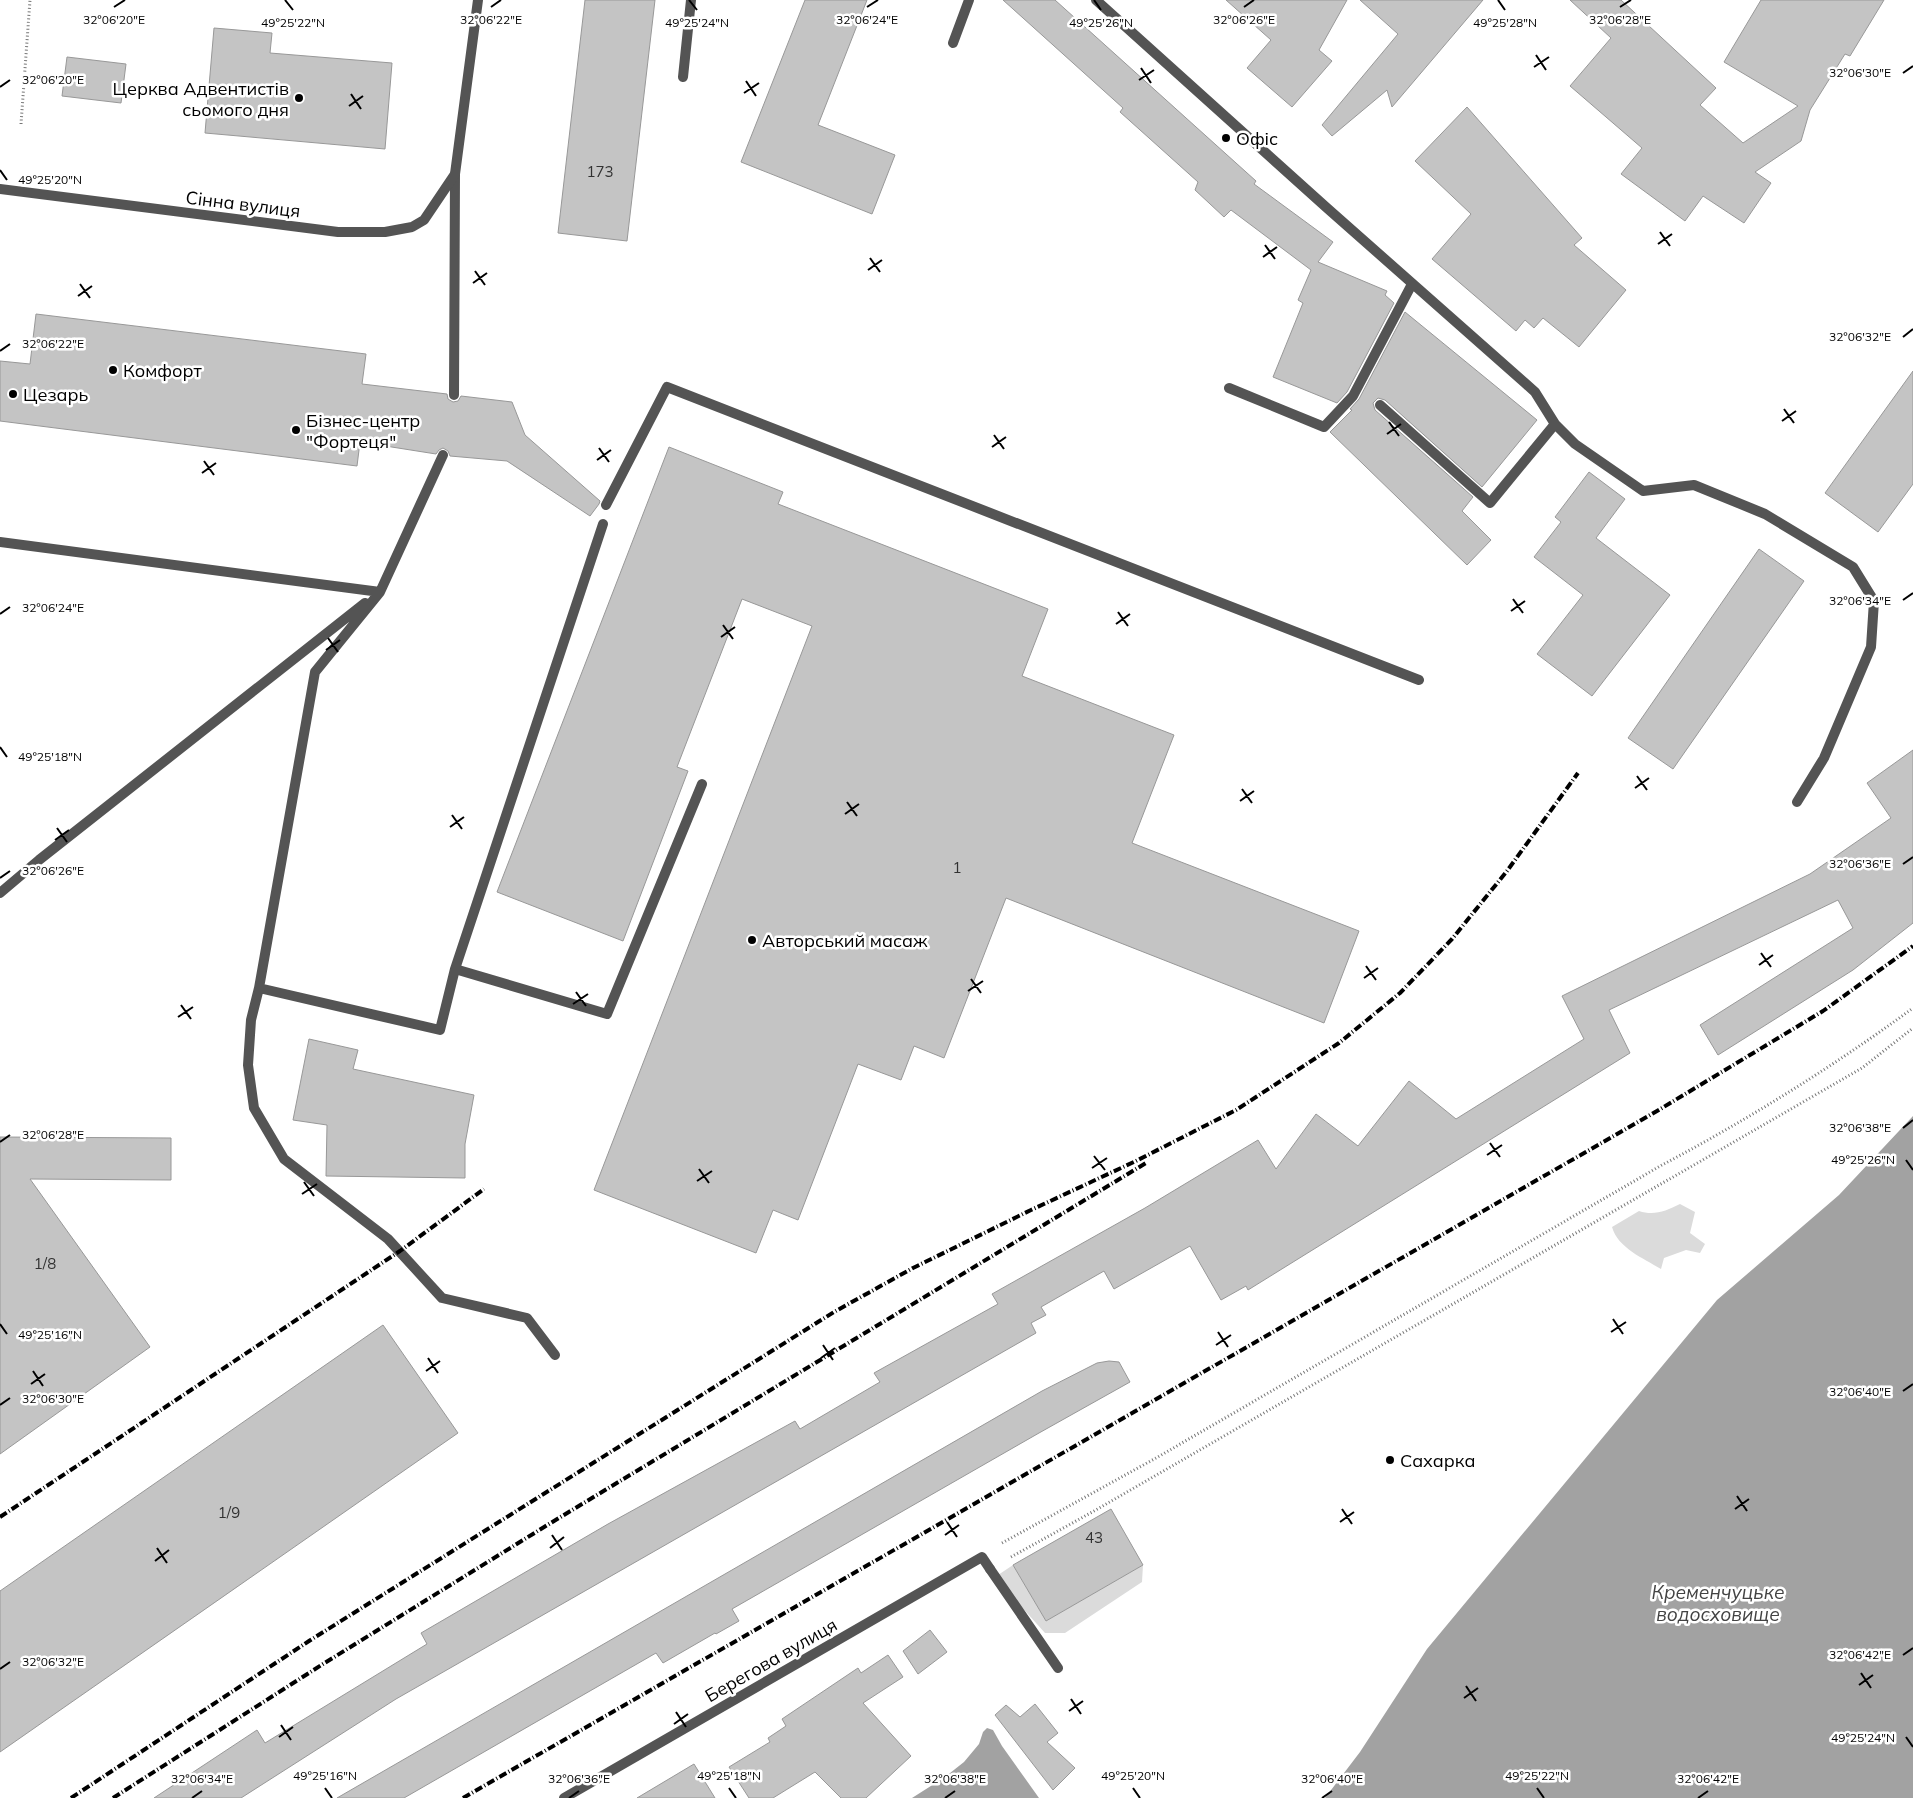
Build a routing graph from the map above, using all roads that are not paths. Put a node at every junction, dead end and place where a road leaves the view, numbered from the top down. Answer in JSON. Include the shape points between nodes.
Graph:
{"nodes":[{"id":1,"x":478,"y":0,"type":"edge"},
{"id":2,"x":691,"y":0,"type":"edge"},
{"id":3,"x":969,"y":0,"type":"edge"},
{"id":4,"x":1096,"y":0,"type":"edge"},
{"id":5,"x":952,"y":43,"type":"dead end"},
{"id":6,"x":683,"y":76,"type":"dead end"},
{"id":7,"x":456,"y":174,"type":"junction"},
{"id":8,"x":0,"y":189,"type":"edge"},
{"id":9,"x":1412,"y":284,"type":"junction"},
{"id":10,"x":1229,"y":388,"type":"dead end"},
{"id":11,"x":454,"y":395,"type":"dead end"},
{"id":12,"x":1380,"y":405,"type":"dead end"},
{"id":13,"x":1555,"y":424,"type":"junction"},
{"id":14,"x":443,"y":455,"type":"dead end"},
{"id":15,"x":606,"y":505,"type":"dead end"},
{"id":16,"x":602,"y":524,"type":"dead end"},
{"id":17,"x":0,"y":542,"type":"edge"},
{"id":18,"x":380,"y":592,"type":"junction"},
{"id":19,"x":1418,"y":680,"type":"dead end"},
{"id":20,"x":702,"y":784,"type":"dead end"},
{"id":21,"x":1797,"y":802,"type":"dead end"},
{"id":22,"x":0,"y":893,"type":"edge"},
{"id":23,"x":455,"y":969,"type":"junction"},
{"id":24,"x":258,"y":988,"type":"junction"},
{"id":25,"x":555,"y":1355,"type":"dead end"},
{"id":26,"x":1058,"y":1668,"type":"dead end"},
{"id":27,"x":564,"y":1798,"type":"edge"}],
"edges":[{"from":1,"to":7,"type":"street"},
{"from":2,"to":6,"type":"street"},
{"from":3,"to":5,"type":"street"},
{"from":4,"to":9,"type":"street"},
{"from":7,"to":8,"type":"street","name":"Сінна вулиця","via":[[424,220],[412,227],[385,232],[338,232]]},
{"from":7,"to":11,"type":"street"},
{"from":9,"to":10,"type":"street","via":[[1353,396],[1324,427]]},
{"from":9,"to":13,"type":"street","via":[[1530,387]]},
{"from":12,"to":13,"type":"street","via":[[1490,503]]},
{"from":13,"to":21,"type":"street","via":[[1588,454],[1643,491],[1694,485],[1770,516],[1853,567],[1874,600],[1871,647],[1824,758]]},
{"from":14,"to":18,"type":"street"},
{"from":15,"to":19,"type":"street","via":[[667,388]]},
{"from":16,"to":23,"type":"street"},
{"from":17,"to":18,"type":"street"},
{"from":18,"to":22,"type":"street"},
{"from":18,"to":24,"type":"street","via":[[315,672]]},
{"from":20,"to":23,"type":"street","via":[[608,1014]]},
{"from":23,"to":24,"type":"street","via":[[440,1030]]},
{"from":24,"to":25,"type":"street","via":[[251,1020],[248,1065],[254,1108],[284,1159],[388,1239],[442,1298],[527,1318]]},
{"from":26,"to":27,"type":"street","name":"Берегова вулиця","via":[[982,1557]]}]}
